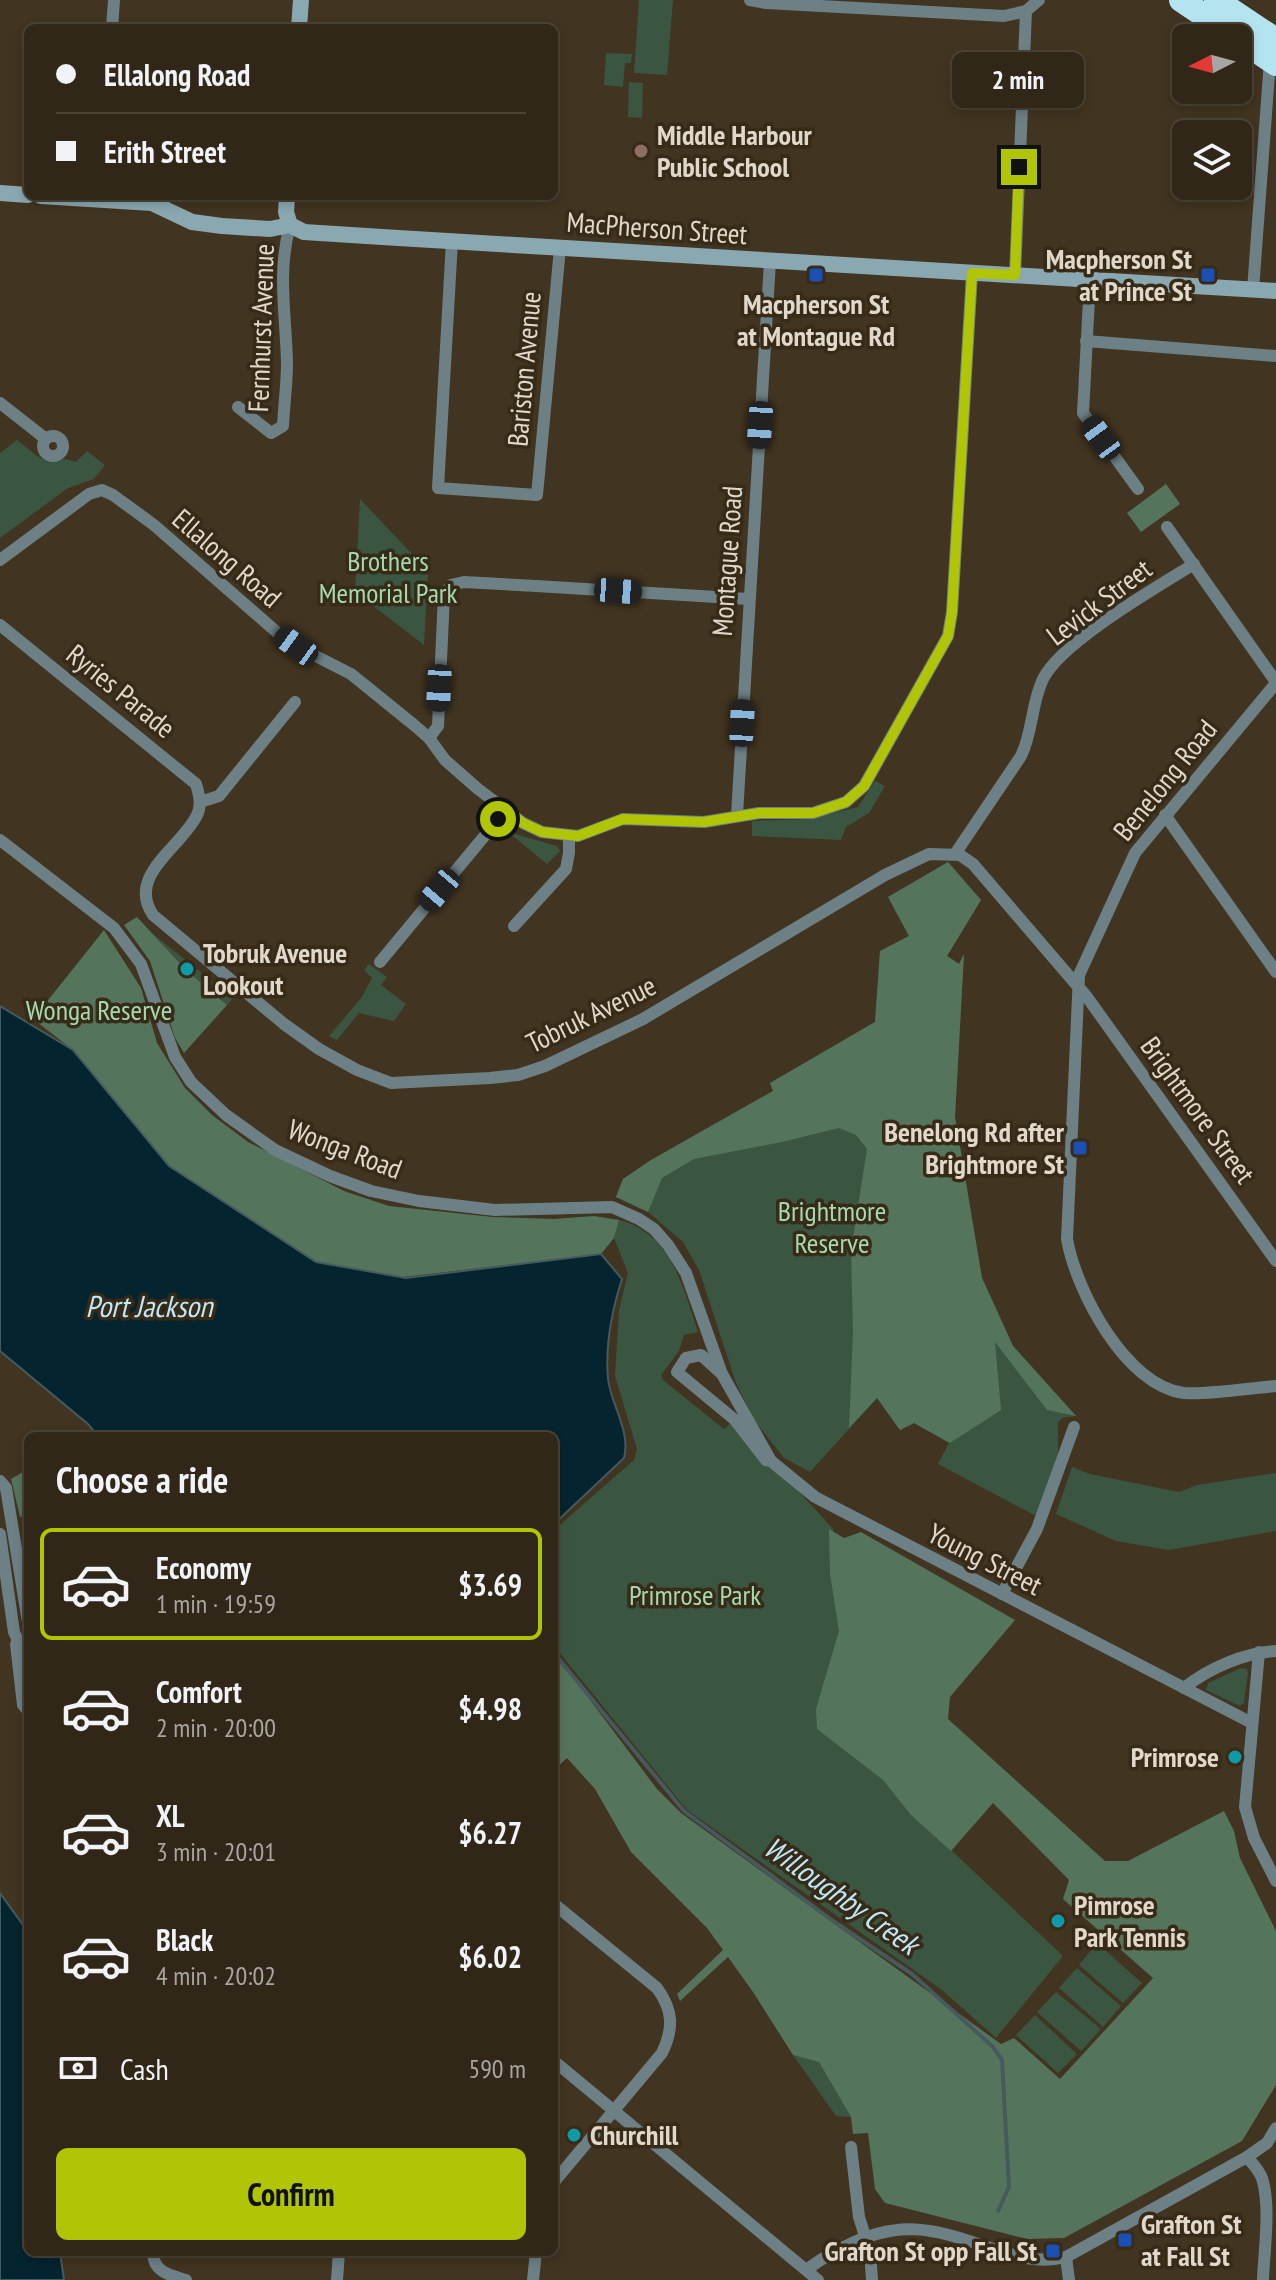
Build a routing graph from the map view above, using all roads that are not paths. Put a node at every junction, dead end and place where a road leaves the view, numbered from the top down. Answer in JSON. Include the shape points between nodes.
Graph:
{"nodes":[{"id":1,"x":114,"y":0,"type":"edge"},
{"id":2,"x":301,"y":0,"type":"edge"},
{"id":3,"x":750,"y":0,"type":"edge"},
{"id":4,"x":1039,"y":0,"type":"edge"},
{"id":5,"x":1181,"y":0,"type":"edge"},
{"id":6,"x":1216,"y":0,"type":"edge"},
{"id":7,"x":1026,"y":11,"type":"junction"},
{"id":8,"x":112,"y":24,"type":"edge"},
{"id":9,"x":299,"y":24,"type":"edge"},
{"id":10,"x":1274,"y":54,"type":"edge"},
{"id":11,"x":0,"y":193,"type":"edge"},
{"id":12,"x":24,"y":195,"type":"edge"},
{"id":13,"x":121,"y":200,"type":"edge"},
{"id":14,"x":287,"y":200,"type":"edge"},
{"id":15,"x":290,"y":225,"type":"junction"},
{"id":16,"x":452,"y":241,"type":"junction"},
{"id":17,"x":560,"y":248,"type":"junction"},
{"id":18,"x":770,"y":261,"type":"junction"},
{"id":19,"x":972,"y":273,"type":"junction"},
{"id":20,"x":1015,"y":275,"type":"junction"},
{"id":21,"x":1090,"y":280,"type":"junction"},
{"id":22,"x":1253,"y":290,"type":"junction"},
{"id":23,"x":1276,"y":291,"type":"edge"},
{"id":24,"x":1086,"y":341,"type":"junction"},
{"id":25,"x":1276,"y":356,"type":"edge"},
{"id":26,"x":0,"y":403,"type":"edge"},
{"id":27,"x":238,"y":407,"type":"dead end"},
{"id":28,"x":46,"y":439,"type":"dead end"},
{"id":29,"x":1138,"y":489,"type":"dead end"},
{"id":30,"x":1167,"y":527,"type":"dead end"},
{"id":31,"x":0,"y":560,"type":"edge"},
{"id":32,"x":1194,"y":564,"type":"junction"},
{"id":33,"x":749,"y":599,"type":"junction"},
{"id":34,"x":0,"y":625,"type":"edge"},
{"id":35,"x":1276,"y":682,"type":"edge"},
{"id":36,"x":295,"y":702,"type":"dead end"},
{"id":37,"x":429,"y":738,"type":"junction"},
{"id":38,"x":200,"y":802,"type":"junction"},
{"id":39,"x":506,"y":810,"type":"junction"},
{"id":40,"x":737,"y":815,"type":"junction"},
{"id":41,"x":1165,"y":815,"type":"junction"},
{"id":42,"x":569,"y":836,"type":"junction"},
{"id":43,"x":0,"y":840,"type":"edge"},
{"id":44,"x":958,"y":854,"type":"junction"},
{"id":45,"x":514,"y":926,"type":"dead end"},
{"id":46,"x":380,"y":962,"type":"dead end"},
{"id":47,"x":1276,"y":972,"type":"edge"},
{"id":48,"x":1079,"y":987,"type":"junction"},
{"id":49,"x":1276,"y":1261,"type":"edge"},
{"id":50,"x":722,"y":1374,"type":"junction"},
{"id":51,"x":1276,"y":1386,"type":"edge"},
{"id":52,"x":1074,"y":1427,"type":"dead end"},
{"id":53,"x":771,"y":1461,"type":"junction"},
{"id":54,"x":3,"y":1485,"type":"edge"},
{"id":55,"x":0,"y":1534,"type":"edge"},
{"id":56,"x":1002,"y":1594,"type":"junction"},
{"id":57,"x":24,"y":1600,"type":"edge"},
{"id":58,"x":14,"y":1632,"type":"junction"},
{"id":59,"x":1276,"y":1651,"type":"edge"},
{"id":60,"x":1259,"y":1652,"type":"junction"},
{"id":61,"x":24,"y":1653,"type":"edge"},
{"id":62,"x":1184,"y":1688,"type":"junction"},
{"id":63,"x":24,"y":1706,"type":"edge"},
{"id":64,"x":1252,"y":1723,"type":"junction"},
{"id":65,"x":1276,"y":1881,"type":"edge"},
{"id":66,"x":558,"y":1907,"type":"edge"},
{"id":67,"x":558,"y":2064,"type":"edge"},
{"id":68,"x":614,"y":2111,"type":"junction"},
{"id":69,"x":1276,"y":2128,"type":"edge"},
{"id":70,"x":851,"y":2147,"type":"dead end"},
{"id":71,"x":1247,"y":2157,"type":"junction"},
{"id":72,"x":558,"y":2177,"type":"edge"},
{"id":73,"x":865,"y":2236,"type":"junction"},
{"id":74,"x":153,"y":2256,"type":"edge"},
{"id":75,"x":339,"y":2256,"type":"edge"},
{"id":76,"x":536,"y":2256,"type":"edge"},
{"id":77,"x":1066,"y":2257,"type":"junction"},
{"id":78,"x":871,"y":2265,"type":"dead end"},
{"id":79,"x":807,"y":2270,"type":"junction"},
{"id":80,"x":186,"y":2280,"type":"edge"},
{"id":81,"x":337,"y":2280,"type":"edge"},
{"id":82,"x":533,"y":2280,"type":"edge"},
{"id":83,"x":818,"y":2280,"type":"edge"},
{"id":84,"x":872,"y":2280,"type":"edge"},
{"id":85,"x":1069,"y":2280,"type":"edge"},
{"id":86,"x":1263,"y":2280,"type":"edge"}],
"edges":[{"from":1,"to":8,"type":"street"},
{"from":2,"to":9,"type":"main road"},
{"from":3,"to":7,"type":"street","via":[[1004,16]]},
{"from":4,"to":7,"type":"street"},
{"from":5,"to":10,"type":"highway"},
{"from":6,"to":10,"type":"highway"},
{"from":7,"to":20,"type":"street"},
{"from":10,"to":22,"type":"street"},
{"from":11,"to":12,"type":"main road"},
{"from":13,"to":15,"type":"main road","name":"MacPherson Street","via":[[152,203],[192,222],[270,229]]},
{"from":14,"to":15,"type":"main road"},
{"from":15,"to":16,"type":"main road","name":"MacPherson Street","via":[[304,232]]},
{"from":15,"to":27,"type":"street","name":"Fernhurst Avenue","via":[[281,292],[287,363],[283,426],[271,433]]},
{"from":16,"to":17,"type":"main road","name":"MacPherson Street"},
{"from":16,"to":17,"type":"street","name":"Bariston Avenue","via":[[438,488],[537,495]]},
{"from":17,"to":18,"type":"main road","name":"MacPherson Street"},
{"from":18,"to":19,"type":"main road","name":"MacPherson Street"},
{"from":18,"to":33,"type":"street","name":"Montague Road"},
{"from":19,"to":20,"type":"main road","name":"MacPherson Street"},
{"from":19,"to":40,"type":"street","name":"Ellalong Road","via":[[948,636],[855,796],[813,813]]},
{"from":20,"to":21,"type":"main road","name":"MacPherson Street"},
{"from":21,"to":22,"type":"main road","name":"MacPherson Street"},
{"from":21,"to":24,"type":"street"},
{"from":22,"to":23,"type":"main road","name":"MacPherson Street"},
{"from":24,"to":25,"type":"street"},
{"from":24,"to":29,"type":"street","via":[[1083,413]]},
{"from":26,"to":28,"type":"street"},
{"from":30,"to":32,"type":"street"},
{"from":31,"to":37,"type":"street","name":"Ellalong Road","via":[[78,501],[102,490],[154,525],[279,634],[351,674]]},
{"from":32,"to":35,"type":"street"},
{"from":32,"to":44,"type":"street","name":"Levick Street","via":[[1080,640],[1044,677],[1030,739]]},
{"from":33,"to":37,"type":"street","via":[[451,585],[444,595],[438,726]]},
{"from":33,"to":40,"type":"street","name":"Montague Road"},
{"from":34,"to":38,"type":"street","name":"Ryries Parade","via":[[187,775],[196,784]]},
{"from":35,"to":41,"type":"street","name":"Benelong Road"},
{"from":36,"to":38,"type":"street","via":[[219,796]]},
{"from":37,"to":39,"type":"street","name":"Ellalong Road","via":[[456,770]]},
{"from":38,"to":44,"type":"street","name":"Tobruk Avenue","via":[[196,817],[149,877],[145,893],[153,915],[307,1041],[391,1083],[518,1075],[545,1066],[643,1019],[885,875],[929,854]]},
{"from":39,"to":42,"type":"street","name":"Ellalong Road","via":[[542,832]]},
{"from":39,"to":46,"type":"street"},
{"from":40,"to":42,"type":"street","name":"Ellalong Road","via":[[704,822],[623,819]]},
{"from":41,"to":47,"type":"street"},
{"from":41,"to":48,"type":"street","name":"Benelong Road","via":[[1135,853],[1079,975]]},
{"from":42,"to":45,"type":"street","via":[[566,869]]},
{"from":43,"to":50,"type":"street","name":"Wonga Road","via":[[114,928],[141,964],[175,1057],[191,1082],[226,1115],[275,1150],[371,1191],[495,1210],[612,1207],[639,1219],[668,1245],[686,1273]]},
{"from":44,"to":48,"type":"street","name":"Brightmore Street"},
{"from":48,"to":49,"type":"street","name":"Brightmore Street"},
{"from":48,"to":51,"type":"street","name":"Benelong Road","via":[[1067,1239],[1070,1259],[1095,1311],[1126,1361],[1158,1384],[1184,1393]]},
{"from":50,"to":53,"type":"street","name":"Young Street"},
{"from":50,"to":53,"type":"street","name":"Young Street","via":[[701,1355],[686,1358],[677,1372],[735,1420]]},
{"from":52,"to":56,"type":"street","via":[[1037,1529]]},
{"from":53,"to":56,"type":"street","name":"Young Street","via":[[815,1497]]},
{"from":54,"to":57,"type":"street"},
{"from":55,"to":58,"type":"street"},
{"from":56,"to":62,"type":"street","name":"Young Street"},
{"from":58,"to":61,"type":"street"},
{"from":58,"to":63,"type":"street"},
{"from":59,"to":60,"type":"street"},
{"from":60,"to":62,"type":"street"},
{"from":60,"to":64,"type":"street"},
{"from":62,"to":64,"type":"street","name":"Young Street"},
{"from":64,"to":65,"type":"street","via":[[1245,1807]]},
{"from":66,"to":68,"type":"street","via":[[657,1988],[668,2003],[670,2037],[662,2053]]},
{"from":67,"to":68,"type":"street"},
{"from":68,"to":72,"type":"street"},
{"from":68,"to":79,"type":"street"},
{"from":69,"to":71,"type":"street","via":[[1267,2143]]},
{"from":70,"to":73,"type":"street"},
{"from":71,"to":77,"type":"street"},
{"from":71,"to":86,"type":"street","via":[[1263,2182]]},
{"from":73,"to":77,"type":"street","via":[[911,2227],[1030,2259]]},
{"from":73,"to":79,"type":"street"},
{"from":74,"to":80,"type":"street","via":[[158,2269]]},
{"from":75,"to":81,"type":"street"},
{"from":76,"to":82,"type":"street"},
{"from":77,"to":85,"type":"street"},
{"from":78,"to":84,"type":"street"},
{"from":79,"to":83,"type":"street"}]}
